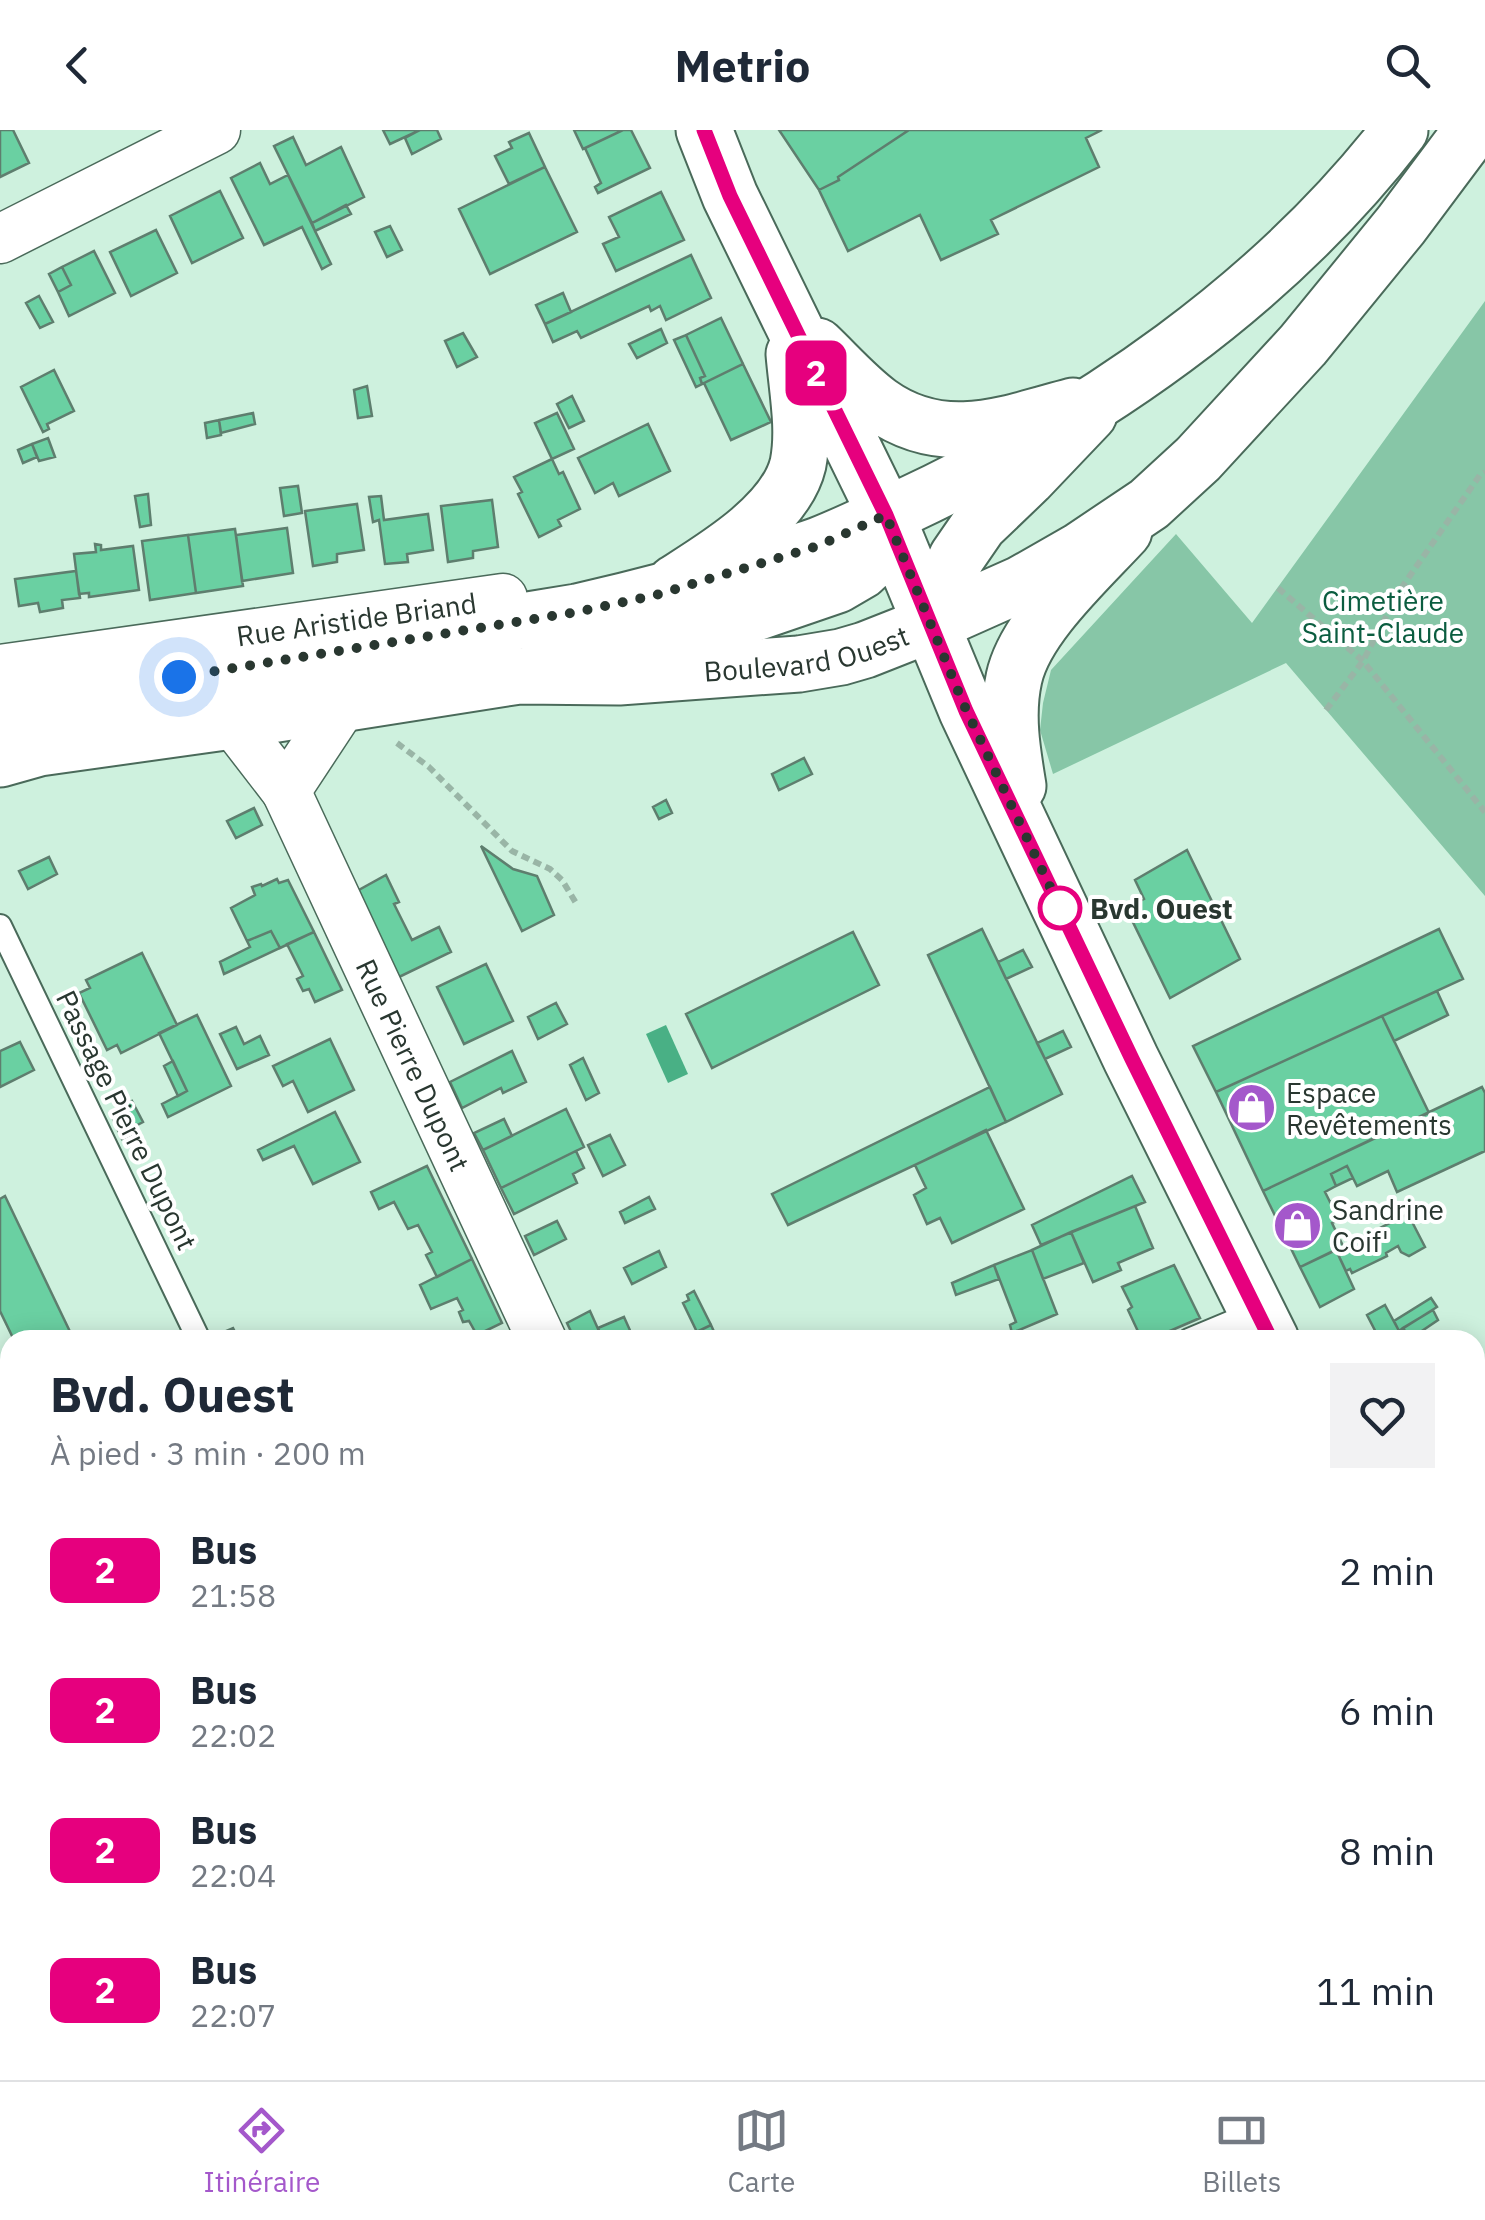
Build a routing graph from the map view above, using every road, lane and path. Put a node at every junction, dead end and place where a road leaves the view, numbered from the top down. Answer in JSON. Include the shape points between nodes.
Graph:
{"nodes":[{"id":1,"x":678,"y":130,"type":"edge"},
{"id":2,"x":704,"y":130,"type":"edge"},
{"id":3,"x":1400,"y":130,"type":"edge"},
{"id":4,"x":1472,"y":130,"type":"edge"},
{"id":5,"x":192,"y":135,"type":"edge"},
{"id":6,"x":730,"y":196,"type":"junction"},
{"id":7,"x":0,"y":239,"type":"edge"},
{"id":8,"x":791,"y":322,"type":"junction"},
{"id":9,"x":1105,"y":397,"type":"junction"},
{"id":10,"x":1485,"y":472,"type":"edge"},
{"id":11,"x":1149,"y":504,"type":"junction"},
{"id":12,"x":886,"y":515,"type":"junction"},
{"id":13,"x":1278,"y":588,"type":"dead end"},
{"id":14,"x":656,"y":595,"type":"junction"},
{"id":15,"x":931,"y":624,"type":"junction"},
{"id":16,"x":1363,"y":661,"type":"junction"},
{"id":17,"x":0,"y":669,"type":"edge"},
{"id":18,"x":520,"y":676,"type":"junction"},
{"id":19,"x":344,"y":703,"type":"junction"},
{"id":20,"x":0,"y":706,"type":"edge"},
{"id":21,"x":1326,"y":710,"type":"dead end"},
{"id":22,"x":232,"y":721,"type":"junction"},
{"id":23,"x":0,"y":759,"type":"edge"},
{"id":24,"x":286,"y":791,"type":"junction"},
{"id":25,"x":1485,"y":812,"type":"edge"},
{"id":26,"x":1024,"y":833,"type":"junction"},
{"id":27,"x":576,"y":904,"type":"dead end"},
{"id":28,"x":0,"y":926,"type":"edge"},
{"id":29,"x":1264,"y":1326,"type":"edge"},
{"id":30,"x":194,"y":1330,"type":"edge"},
{"id":31,"x":537,"y":1330,"type":"edge"}],
"edges":[{"from":1,"to":6,"type":"main road"},
{"from":2,"to":6,"type":"main road"},
{"from":3,"to":9,"type":"main road","via":[[1366,174],[1246,291]]},
{"from":4,"to":11,"type":"main road","name":"Boulevard Ouest","via":[[1303,345]]},
{"from":5,"to":7,"type":"street"},
{"from":6,"to":8,"type":"main road"},
{"from":8,"to":9,"type":"main road","via":[[878,404],[929,429],[994,428]]},
{"from":8,"to":12,"type":"main road"},
{"from":8,"to":14,"type":"main road","via":[[800,435],[789,484],[747,533]]},
{"from":9,"to":12,"type":"main road","via":[[1027,446]]},
{"from":9,"to":15,"type":"main road","via":[[979,525],[957,557]]},
{"from":10,"to":16,"type":"path","via":[[1400,590]]},
{"from":11,"to":15,"type":"main road","name":"Boulevard Ouest","via":[[1021,584]]},
{"from":11,"to":26,"type":"main road","via":[[1024,648],[1010,707]]},
{"from":12,"to":14,"type":"main road","via":[[818,546]]},
{"from":12,"to":15,"type":"main road"},
{"from":12,"to":18,"type":"main road","via":[[874,559],[837,585],[732,621]]},
{"from":13,"to":16,"type":"path"},
{"from":14,"to":17,"type":"street","name":"Rue Aristide Briand","via":[[506,598]]},
{"from":14,"to":20,"type":"main road"},
{"from":15,"to":18,"type":"main road","name":"Boulevard Ouest","via":[[865,650],[799,664],[620,677]]},
{"from":15,"to":26,"type":"main road"},
{"from":16,"to":21,"type":"path"},
{"from":16,"to":25,"type":"path"},
{"from":18,"to":19,"type":"main road","name":"Boulevard Ouest"},
{"from":19,"to":22,"type":"main road","name":"Boulevard Ouest"},
{"from":19,"to":24,"type":"street"},
{"from":19,"to":27,"type":"path","via":[[429,767],[512,851],[562,880]]},
{"from":22,"to":23,"type":"main road","name":"Boulevard Ouest"},
{"from":22,"to":24,"type":"street","name":"Rue Pierre Dupont"},
{"from":24,"to":31,"type":"street","name":"Rue Pierre Dupont"},
{"from":26,"to":29,"type":"main road"},
{"from":28,"to":30,"type":"lane","name":"Passage Pierre Dupont"}]}
